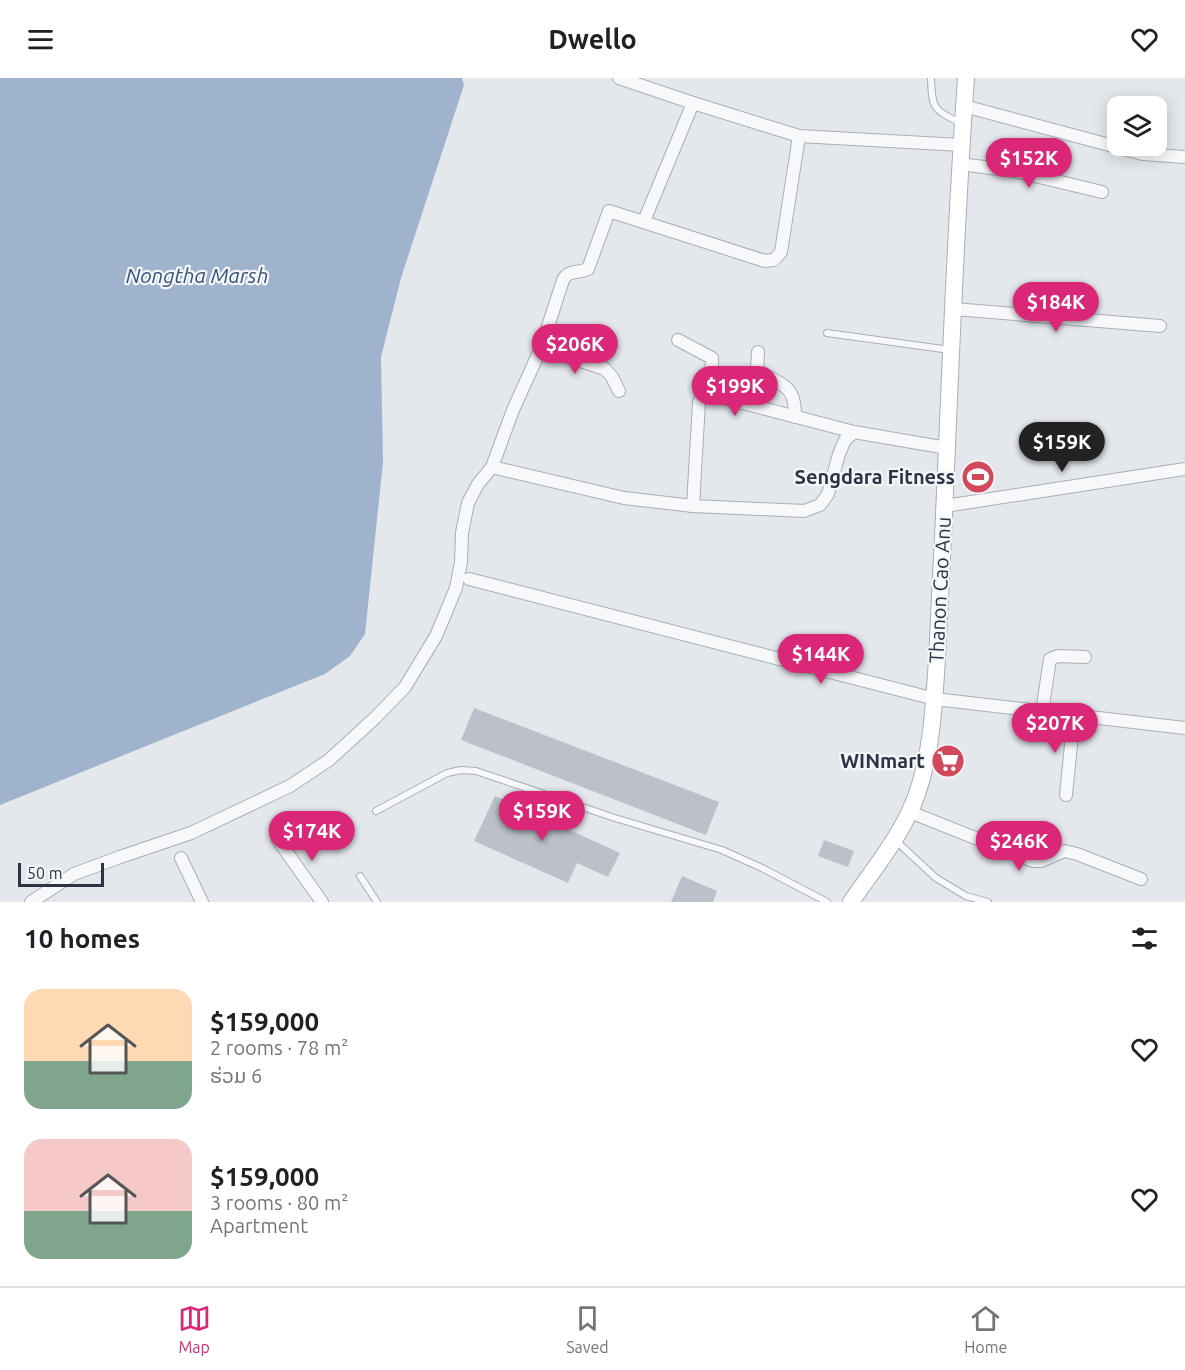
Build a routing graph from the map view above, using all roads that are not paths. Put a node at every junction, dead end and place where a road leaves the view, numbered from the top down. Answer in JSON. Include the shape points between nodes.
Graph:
{"nodes":[{"id":1,"x":619,"y":78,"type":"edge"},
{"id":2,"x":931,"y":78,"type":"edge"},
{"id":3,"x":966,"y":78,"type":"edge"},
{"id":4,"x":693,"y":103,"type":"junction"},
{"id":5,"x":964,"y":105,"type":"junction"},
{"id":6,"x":963,"y":124,"type":"junction"},
{"id":7,"x":799,"y":136,"type":"junction"},
{"id":8,"x":961,"y":145,"type":"junction"},
{"id":9,"x":1185,"y":157,"type":"edge"},
{"id":10,"x":960,"y":164,"type":"junction"},
{"id":11,"x":1102,"y":192,"type":"dead end"},
{"id":12,"x":644,"y":221,"type":"junction"},
{"id":13,"x":954,"y":309,"type":"junction"},
{"id":14,"x":1160,"y":326,"type":"dead end"},
{"id":15,"x":827,"y":333,"type":"dead end"},
{"id":16,"x":678,"y":340,"type":"dead end"},
{"id":17,"x":541,"y":348,"type":"junction"},
{"id":18,"x":951,"y":350,"type":"junction"},
{"id":19,"x":758,"y":351,"type":"dead end"},
{"id":20,"x":619,"y":391,"type":"dead end"},
{"id":21,"x":704,"y":396,"type":"junction"},
{"id":22,"x":795,"y":417,"type":"junction"},
{"id":23,"x":854,"y":432,"type":"junction"},
{"id":24,"x":947,"y":448,"type":"junction"},
{"id":25,"x":492,"y":467,"type":"junction"},
{"id":26,"x":1185,"y":469,"type":"edge"},
{"id":27,"x":693,"y":506,"type":"junction"},
{"id":28,"x":945,"y":506,"type":"junction"},
{"id":29,"x":469,"y":579,"type":"dead end"},
{"id":30,"x":1084,"y":657,"type":"dead end"},
{"id":31,"x":935,"y":699,"type":"junction"},
{"id":32,"x":1042,"y":712,"type":"junction"},
{"id":33,"x":1074,"y":716,"type":"junction"},
{"id":34,"x":1185,"y":728,"type":"edge"},
{"id":35,"x":1066,"y":795,"type":"dead end"},
{"id":36,"x":376,"y":811,"type":"dead end"},
{"id":37,"x":910,"y":812,"type":"junction"},
{"id":38,"x":278,"y":840,"type":"dead end"},
{"id":39,"x":895,"y":840,"type":"junction"},
{"id":40,"x":181,"y":858,"type":"dead end"},
{"id":41,"x":360,"y":876,"type":"dead end"},
{"id":42,"x":1141,"y":879,"type":"dead end"},
{"id":43,"x":31,"y":902,"type":"edge"},
{"id":44,"x":202,"y":902,"type":"edge"},
{"id":45,"x":322,"y":902,"type":"edge"},
{"id":46,"x":377,"y":902,"type":"edge"},
{"id":47,"x":827,"y":902,"type":"edge"},
{"id":48,"x":851,"y":902,"type":"edge"},
{"id":49,"x":988,"y":902,"type":"edge"}],
"edges":[{"from":1,"to":4,"type":"street"},
{"from":2,"to":6,"type":"lane","via":[[934,107]]},
{"from":3,"to":5,"type":"street","name":"Thanon Cao Anu"},
{"from":4,"to":7,"type":"street"},
{"from":4,"to":12,"type":"street"},
{"from":5,"to":6,"type":"street","name":"Thanon Cao Anu"},
{"from":5,"to":9,"type":"street","via":[[1143,154]]},
{"from":6,"to":8,"type":"street","name":"Thanon Cao Anu"},
{"from":7,"to":8,"type":"street"},
{"from":7,"to":12,"type":"street","via":[[781,252],[774,260],[765,261]]},
{"from":8,"to":10,"type":"street","name":"Thanon Cao Anu"},
{"from":10,"to":11,"type":"street","via":[[1015,171]]},
{"from":10,"to":13,"type":"street","name":"Thanon Cao Anu"},
{"from":12,"to":17,"type":"street","via":[[609,211],[588,269],[566,274]]},
{"from":13,"to":14,"type":"street"},
{"from":13,"to":18,"type":"street","name":"Thanon Cao Anu"},
{"from":15,"to":18,"type":"lane"},
{"from":16,"to":21,"type":"street","via":[[712,358],[701,391]]},
{"from":17,"to":20,"type":"street","via":[[605,369]]},
{"from":17,"to":25,"type":"street"},
{"from":18,"to":24,"type":"street","name":"Thanon Cao Anu"},
{"from":19,"to":22,"type":"street","via":[[757,368],[787,387]]},
{"from":21,"to":22,"type":"street"},
{"from":21,"to":27,"type":"street","via":[[699,402]]},
{"from":22,"to":23,"type":"street"},
{"from":23,"to":24,"type":"street"},
{"from":23,"to":27,"type":"street","via":[[845,440],[828,494],[820,505],[804,511]]},
{"from":24,"to":28,"type":"street","name":"Thanon Cao Anu"},
{"from":25,"to":27,"type":"street","via":[[624,498]]},
{"from":25,"to":43,"type":"street","via":[[468,503],[456,588],[436,636],[405,687],[375,718],[329,760],[290,786],[191,833],[74,874]]},
{"from":26,"to":28,"type":"street"},
{"from":28,"to":31,"type":"street","name":"Thanon Cao Anu"},
{"from":29,"to":31,"type":"street"},
{"from":30,"to":32,"type":"street","via":[[1050,660]]},
{"from":31,"to":32,"type":"street"},
{"from":31,"to":37,"type":"street","name":"Thanon Cao Anu","via":[[929,746]]},
{"from":32,"to":33,"type":"street"},
{"from":33,"to":34,"type":"street"},
{"from":33,"to":35,"type":"street"},
{"from":36,"to":47,"type":"lane","via":[[447,773],[476,771],[722,850]]},
{"from":37,"to":39,"type":"street","name":"Thanon Cao Anu"},
{"from":37,"to":42,"type":"street","via":[[1033,861],[1064,852],[1077,854]]},
{"from":38,"to":45,"type":"street"},
{"from":39,"to":48,"type":"street","name":"Thanon Cao Anu"},
{"from":39,"to":49,"type":"lane","via":[[936,878],[966,896]]},
{"from":40,"to":44,"type":"street"},
{"from":41,"to":46,"type":"lane"}]}
